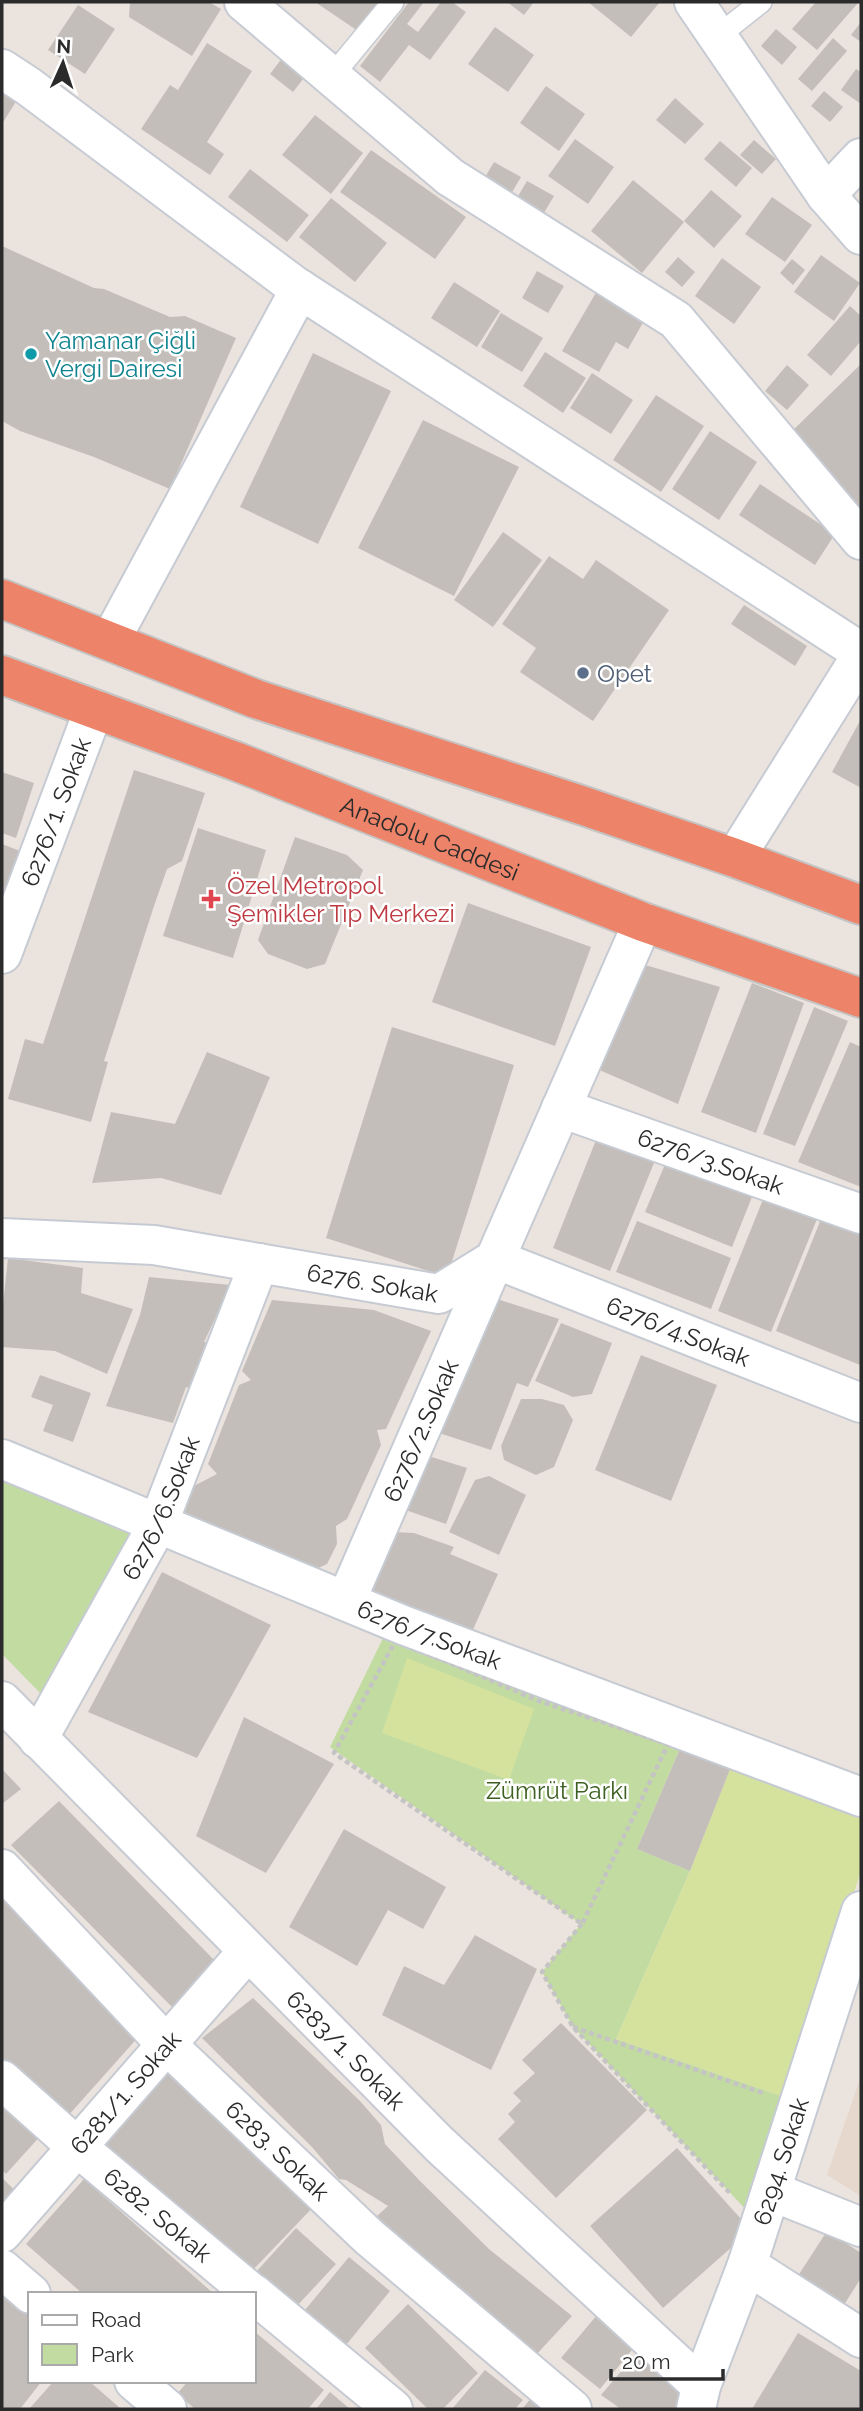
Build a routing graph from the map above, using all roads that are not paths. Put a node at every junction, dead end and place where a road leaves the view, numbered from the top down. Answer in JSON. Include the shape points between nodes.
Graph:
{"nodes":[{"id":1,"x":244,"y":2,"type":"edge"},
{"id":2,"x":393,"y":2,"type":"edge"},
{"id":3,"x":694,"y":2,"type":"edge"},
{"id":4,"x":761,"y":2,"type":"edge"},
{"id":5,"x":718,"y":36,"type":"junction"},
{"id":6,"x":2,"y":69,"type":"edge"},
{"id":7,"x":332,"y":76,"type":"junction"},
{"id":8,"x":861,"y":158,"type":"edge"},
{"id":9,"x":827,"y":195,"type":"junction"},
{"id":10,"x":861,"y":234,"type":"edge"},
{"id":11,"x":300,"y":289,"type":"junction"},
{"id":12,"x":861,"y":540,"type":"edge"},
{"id":13,"x":2,"y":598,"type":"edge"},
{"id":14,"x":110,"y":641,"type":"junction"},
{"id":15,"x":861,"y":654,"type":"edge"},
{"id":16,"x":2,"y":675,"type":"edge"},
{"id":17,"x":94,"y":709,"type":"junction"},
{"id":18,"x":735,"y":858,"type":"junction"},
{"id":19,"x":861,"y":905,"type":"edge"},
{"id":20,"x":643,"y":922,"type":"junction"},
{"id":21,"x":2,"y":954,"type":"edge"},
{"id":22,"x":861,"y":998,"type":"edge"},
{"id":23,"x":561,"y":1108,"type":"junction"},
{"id":24,"x":861,"y":1214,"type":"edge"},
{"id":25,"x":2,"y":1238,"type":"edge"},
{"id":26,"x":495,"y":1259,"type":"junction"},
{"id":27,"x":259,"y":1263,"type":"junction"},
{"id":28,"x":861,"y":1403,"type":"edge"},
{"id":29,"x":2,"y":1459,"type":"edge"},
{"id":30,"x":159,"y":1524,"type":"junction"},
{"id":31,"x":346,"y":1601,"type":"junction"},
{"id":32,"x":2,"y":1702,"type":"edge"},
{"id":33,"x":38,"y":1739,"type":"junction"},
{"id":34,"x":861,"y":1797,"type":"edge"},
{"id":35,"x":2,"y":1869,"type":"edge"},
{"id":36,"x":861,"y":1911,"type":"edge"},
{"id":37,"x":248,"y":1951,"type":"junction"},
{"id":38,"x":166,"y":2044,"type":"junction"},
{"id":39,"x":2,"y":2080,"type":"edge"},
{"id":40,"x":76,"y":2147,"type":"junction"},
{"id":41,"x":766,"y":2208,"type":"junction"},
{"id":42,"x":861,"y":2227,"type":"edge"},
{"id":43,"x":2,"y":2233,"type":"edge"},
{"id":44,"x":747,"y":2265,"type":"junction"},
{"id":45,"x":2,"y":2269,"type":"edge"},
{"id":46,"x":29,"y":2292,"type":"edge"},
{"id":47,"x":252,"y":2292,"type":"edge"},
{"id":48,"x":256,"y":2296,"type":"edge"},
{"id":49,"x":861,"y":2338,"type":"edge"},
{"id":50,"x":136,"y":2383,"type":"edge"},
{"id":51,"x":699,"y":2398,"type":"edge"},
{"id":52,"x":167,"y":2409,"type":"edge"},
{"id":53,"x":393,"y":2409,"type":"edge"},
{"id":54,"x":572,"y":2409,"type":"edge"}],
"edges":[{"from":1,"to":7,"type":"street"},
{"from":2,"to":7,"type":"lane"},
{"from":3,"to":5,"type":"street"},
{"from":4,"to":5,"type":"lane"},
{"from":5,"to":9,"type":"street"},
{"from":6,"to":11,"type":"street"},
{"from":7,"to":12,"type":"street","via":[[450,177],[676,320]]},
{"from":8,"to":9,"type":"street"},
{"from":9,"to":10,"type":"street"},
{"from":11,"to":14,"type":"street"},
{"from":11,"to":15,"type":"street"},
{"from":13,"to":14,"type":"highway"},
{"from":14,"to":18,"type":"highway","via":[[256,699]]},
{"from":15,"to":18,"type":"street"},
{"from":16,"to":17,"type":"highway","name":"Anadolu Caddesi"},
{"from":17,"to":20,"type":"highway","name":"Anadolu Caddesi"},
{"from":17,"to":21,"type":"street","name":"6276/1. Sokak"},
{"from":18,"to":19,"type":"highway"},
{"from":20,"to":22,"type":"highway","name":"Anadolu Caddesi"},
{"from":20,"to":23,"type":"street"},
{"from":23,"to":24,"type":"street","name":"6276/3.Sokak"},
{"from":23,"to":26,"type":"street"},
{"from":25,"to":27,"type":"street","name":"6276. Sokak","via":[[154,1245]]},
{"from":26,"to":27,"type":"street","name":"6276. Sokak","via":[[439,1294]]},
{"from":26,"to":28,"type":"street","name":"6276/4.Sokak"},
{"from":26,"to":31,"type":"street","name":"6276/2.Sokak"},
{"from":27,"to":30,"type":"street","name":"6276/6.Sokak"},
{"from":29,"to":30,"type":"street","name":"6276/7.Sokak"},
{"from":30,"to":31,"type":"street","name":"6276/7.Sokak"},
{"from":30,"to":33,"type":"street","name":"6276/6.Sokak"},
{"from":31,"to":34,"type":"street","name":"6276/7.Sokak"},
{"from":32,"to":33,"type":"street","name":"6283/1. Sokak"},
{"from":33,"to":37,"type":"street","name":"6283/1. Sokak"},
{"from":35,"to":38,"type":"street","name":"6283. Sokak"},
{"from":36,"to":41,"type":"street","name":"6294. Sokak"},
{"from":37,"to":38,"type":"street","name":"6281/1. Sokak"},
{"from":37,"to":51,"type":"street","name":"6283/1. Sokak"},
{"from":38,"to":40,"type":"street","name":"6281/1. Sokak"},
{"from":38,"to":54,"type":"street","name":"6283. Sokak","via":[[369,2237]]},
{"from":39,"to":40,"type":"street","name":"6282. Sokak"},
{"from":40,"to":43,"type":"street","name":"6281/1. Sokak"},
{"from":40,"to":47,"type":"street","name":"6282. Sokak"},
{"from":41,"to":42,"type":"street"},
{"from":41,"to":44,"type":"street","name":"6294. Sokak"},
{"from":44,"to":49,"type":"street"},
{"from":44,"to":51,"type":"street","name":"6294. Sokak"},
{"from":45,"to":46,"type":"street"},
{"from":48,"to":53,"type":"street","name":"6282. Sokak"},
{"from":50,"to":52,"type":"street"}]}
